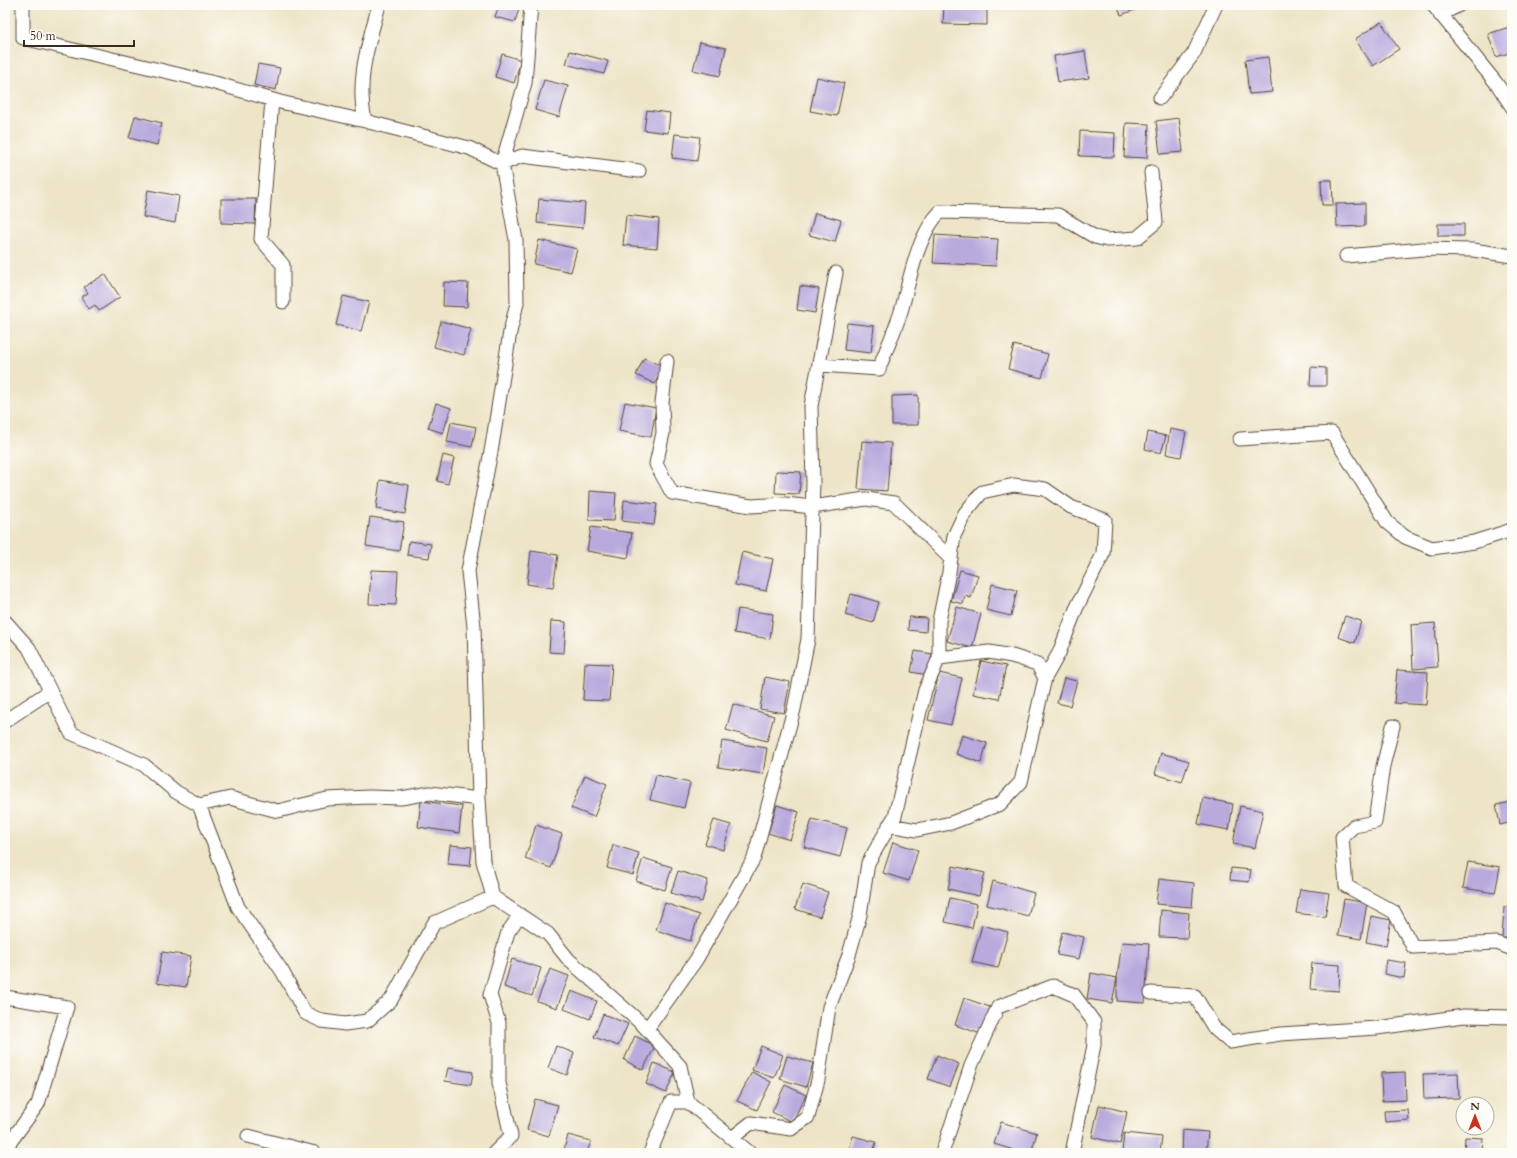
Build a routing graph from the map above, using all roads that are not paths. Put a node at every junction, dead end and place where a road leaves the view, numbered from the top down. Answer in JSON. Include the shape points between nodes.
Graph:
{"nodes":[{"id":1,"x":23,"y":5,"type":"edge"},
{"id":2,"x":380,"y":5,"type":"edge"},
{"id":3,"x":531,"y":5,"type":"edge"},
{"id":4,"x":1216,"y":5,"type":"edge"},
{"id":5,"x":1459,"y":5,"type":"edge"},
{"id":6,"x":1437,"y":10,"type":"edge"},
{"id":7,"x":1160,"y":98,"type":"dead end"},
{"id":8,"x":272,"y":100,"type":"junction"},
{"id":9,"x":1512,"y":107,"type":"edge"},
{"id":10,"x":365,"y":121,"type":"junction"},
{"id":11,"x":502,"y":164,"type":"junction"},
{"id":12,"x":639,"y":171,"type":"dead end"},
{"id":13,"x":1151,"y":172,"type":"dead end"},
{"id":14,"x":1346,"y":256,"type":"dead end"},
{"id":15,"x":1512,"y":256,"type":"edge"},
{"id":16,"x":836,"y":273,"type":"dead end"},
{"id":17,"x":283,"y":302,"type":"dead end"},
{"id":18,"x":667,"y":361,"type":"dead end"},
{"id":19,"x":819,"y":365,"type":"junction"},
{"id":20,"x":1240,"y":438,"type":"dead end"},
{"id":21,"x":812,"y":507,"type":"junction"},
{"id":22,"x":1512,"y":530,"type":"edge"},
{"id":23,"x":951,"y":559,"type":"junction"},
{"id":24,"x":5,"y":621,"type":"edge"},
{"id":25,"x":939,"y":658,"type":"junction"},
{"id":26,"x":1045,"y":678,"type":"junction"},
{"id":27,"x":50,"y":691,"type":"junction"},
{"id":28,"x":5,"y":721,"type":"edge"},
{"id":29,"x":1393,"y":726,"type":"dead end"},
{"id":30,"x":479,"y":799,"type":"junction"},
{"id":31,"x":199,"y":806,"type":"junction"},
{"id":32,"x":889,"y":825,"type":"junction"},
{"id":33,"x":493,"y":897,"type":"junction"},
{"id":34,"x":520,"y":915,"type":"junction"},
{"id":35,"x":1512,"y":949,"type":"edge"},
{"id":36,"x":1151,"y":993,"type":"dead end"},
{"id":37,"x":5,"y":997,"type":"edge"},
{"id":38,"x":1512,"y":1017,"type":"edge"},
{"id":39,"x":647,"y":1029,"type":"junction"},
{"id":40,"x":688,"y":1102,"type":"junction"},
{"id":41,"x":248,"y":1136,"type":"dead end"},
{"id":42,"x":732,"y":1138,"type":"junction"},
{"id":43,"x":5,"y":1146,"type":"edge"},
{"id":44,"x":315,"y":1153,"type":"edge"},
{"id":45,"x":494,"y":1153,"type":"edge"},
{"id":46,"x":650,"y":1153,"type":"edge"},
{"id":47,"x":750,"y":1153,"type":"edge"},
{"id":48,"x":942,"y":1153,"type":"edge"},
{"id":49,"x":1072,"y":1153,"type":"edge"}],
"edges":[{"from":1,"to":8,"type":"street","via":[[23,38],[215,83]]},
{"from":2,"to":10,"type":"street","via":[[361,79]]},
{"from":3,"to":11,"type":"street","via":[[525,83]]},
{"from":4,"to":7,"type":"street","via":[[1194,53]]},
{"from":5,"to":6,"type":"street"},
{"from":6,"to":9,"type":"street","via":[[1497,84]]},
{"from":8,"to":10,"type":"street"},
{"from":8,"to":17,"type":"street","via":[[261,239],[283,266]]},
{"from":10,"to":11,"type":"street","via":[[469,148]]},
{"from":11,"to":12,"type":"street","via":[[522,156]]},
{"from":11,"to":30,"type":"street","via":[[516,240],[517,303],[468,571],[474,627]]},
{"from":13,"to":19,"type":"street","via":[[1156,222],[1137,238],[1107,240],[1095,237],[1058,215],[940,212],[930,222],[879,369]]},
{"from":14,"to":15,"type":"street","via":[[1423,249],[1473,250]]},
{"from":16,"to":19,"type":"street"},
{"from":18,"to":21,"type":"street","via":[[662,403],[663,433],[656,464],[672,493],[751,506],[785,504]]},
{"from":19,"to":21,"type":"street","via":[[811,406]]},
{"from":20,"to":22,"type":"street","via":[[1332,433],[1387,522],[1406,537],[1432,548],[1474,542]]},
{"from":21,"to":23,"type":"street","via":[[866,499],[894,503]]},
{"from":21,"to":39,"type":"street","via":[[808,639],[794,709],[754,858],[696,960]]},
{"from":23,"to":25,"type":"street","via":[[939,620]]},
{"from":23,"to":26,"type":"street","via":[[954,536],[965,512],[982,492],[1014,485],[1044,489],[1071,507],[1105,520],[1104,554],[1076,609],[1060,653]]},
{"from":24,"to":27,"type":"street","via":[[29,648]]},
{"from":25,"to":26,"type":"street","via":[[989,652],[1012,656],[1037,664]]},
{"from":25,"to":32,"type":"street","via":[[925,690],[895,816]]},
{"from":26,"to":32,"type":"street","via":[[1021,782],[1000,804],[951,823],[917,830]]},
{"from":27,"to":28,"type":"street"},
{"from":27,"to":31,"type":"street","via":[[71,733],[144,765],[176,792]]},
{"from":29,"to":35,"type":"street","via":[[1383,766],[1374,822],[1354,826],[1342,837],[1346,886],[1394,912],[1413,947],[1497,943]]},
{"from":30,"to":31,"type":"street","via":[[430,793],[401,798],[326,799],[278,811],[230,798]]},
{"from":30,"to":33,"type":"street","via":[[483,861]]},
{"from":31,"to":33,"type":"street","via":[[238,907],[282,970],[304,1013],[322,1021],[345,1024],[367,1021],[390,1000],[434,923]]},
{"from":32,"to":42,"type":"street","via":[[868,863],[860,915],[849,955],[829,1007],[818,1080],[808,1117],[791,1128],[751,1123]]},
{"from":33,"to":34,"type":"street"},
{"from":34,"to":39,"type":"street","via":[[548,934],[569,960]]},
{"from":34,"to":45,"type":"street","via":[[508,932],[490,995],[500,1023],[500,1083],[511,1136]]},
{"from":36,"to":38,"type":"street","via":[[1195,996],[1214,1028],[1230,1042],[1280,1034],[1377,1028],[1464,1016]]},
{"from":37,"to":43,"type":"street","via":[[67,1007],[38,1104]]},
{"from":39,"to":40,"type":"street","via":[[680,1066]]},
{"from":40,"to":42,"type":"street"},
{"from":40,"to":46,"type":"street","via":[[671,1102]]},
{"from":41,"to":44,"type":"street"},
{"from":42,"to":47,"type":"street"},
{"from":48,"to":49,"type":"street","via":[[971,1066],[998,1007],[1053,986],[1074,995],[1094,1022],[1094,1045]]}]}
